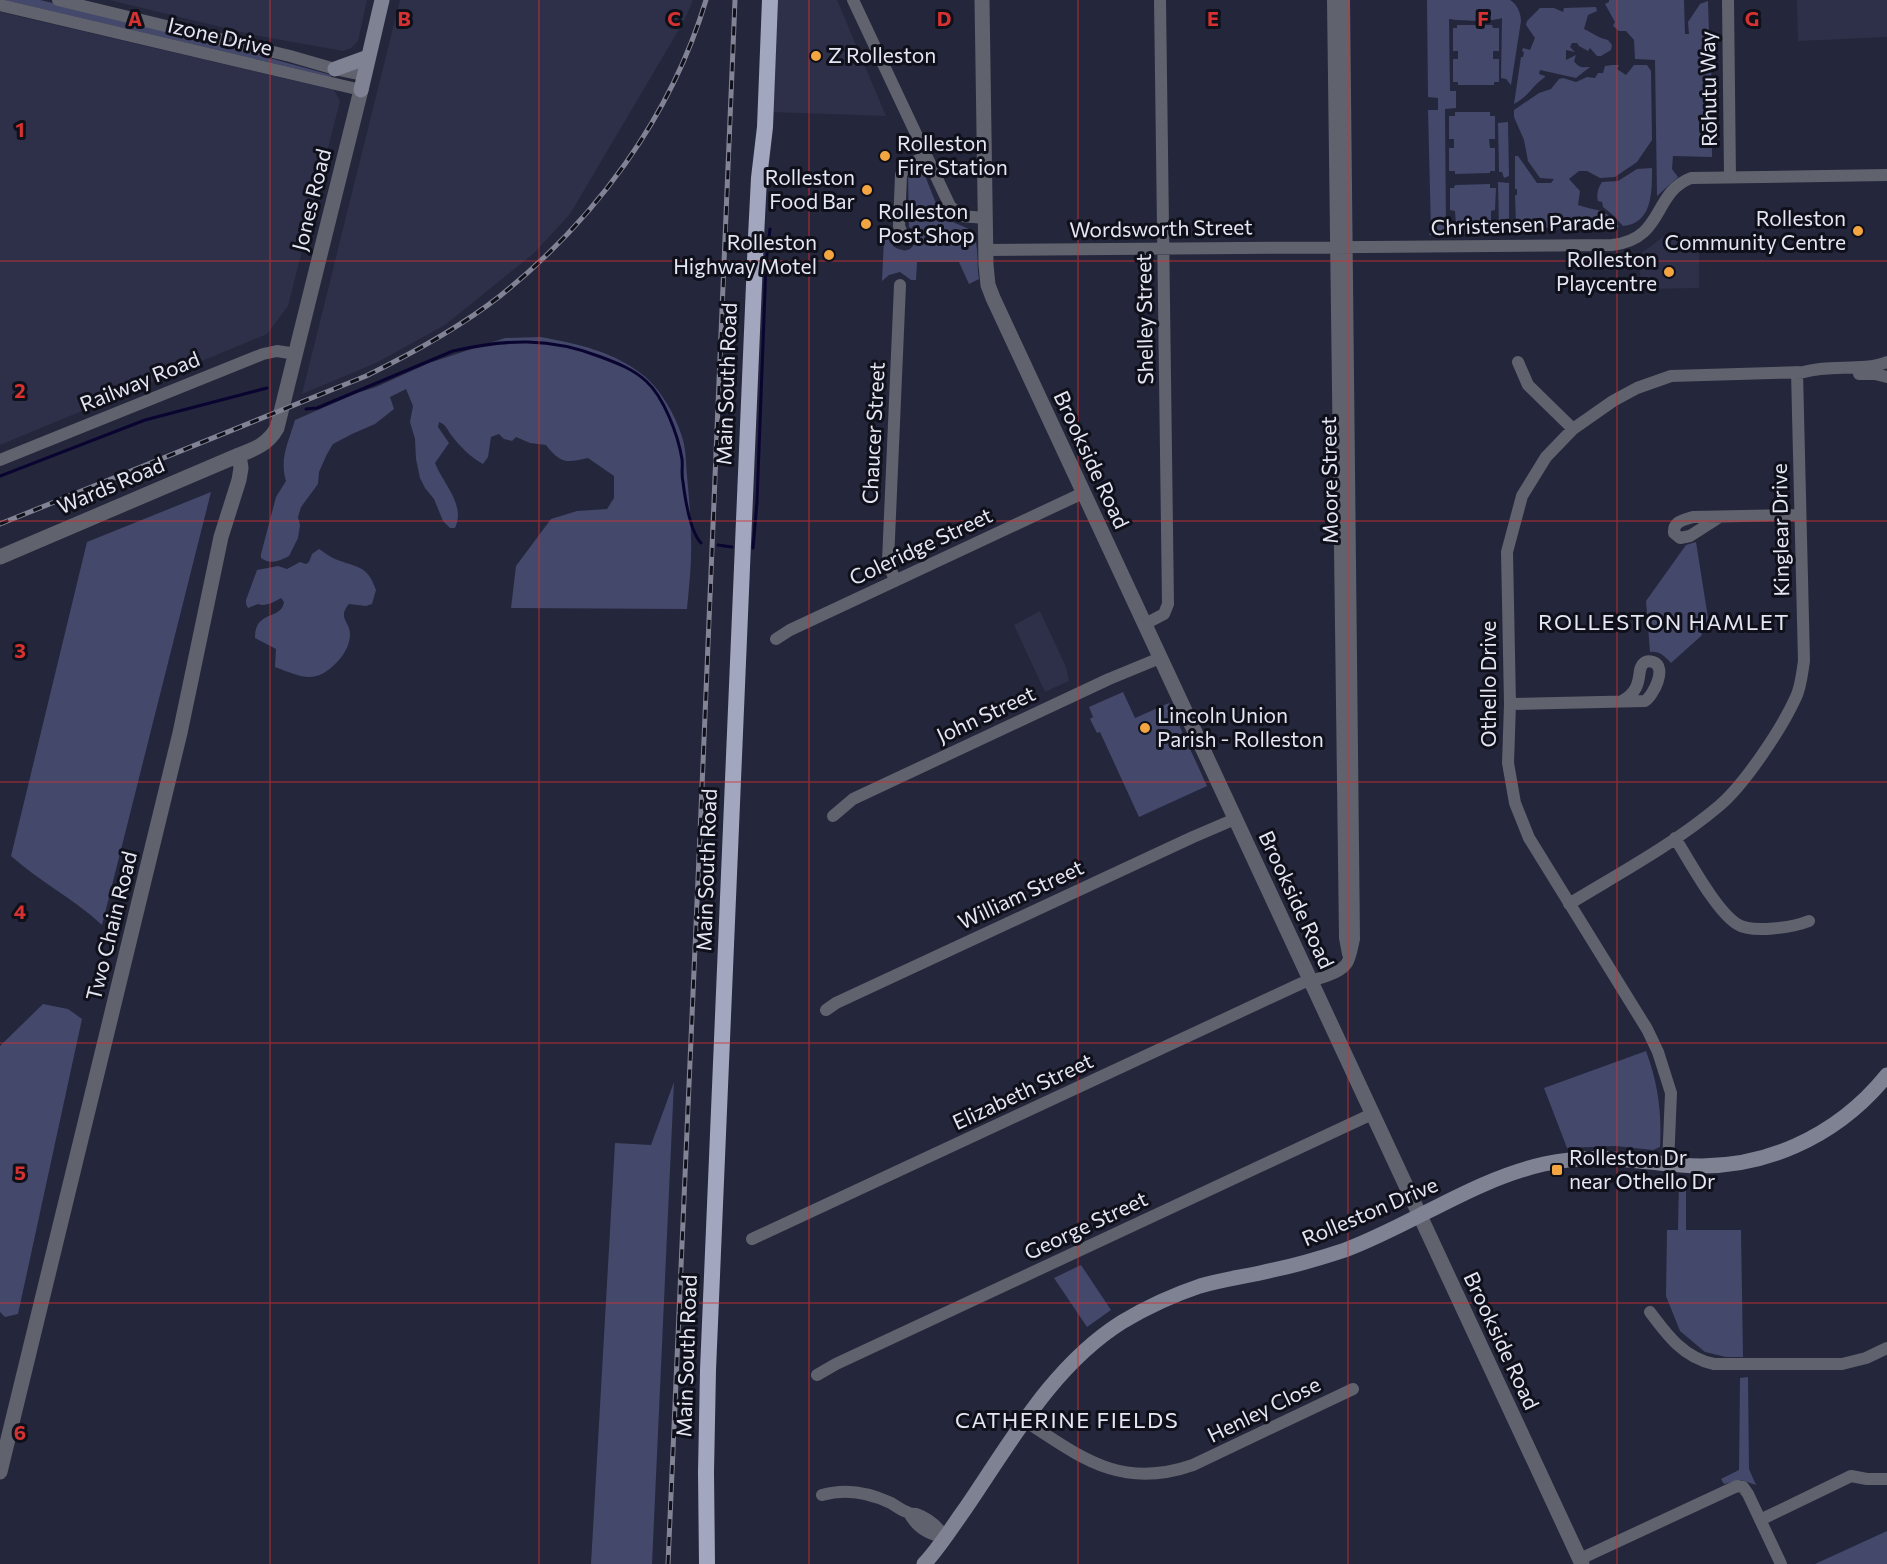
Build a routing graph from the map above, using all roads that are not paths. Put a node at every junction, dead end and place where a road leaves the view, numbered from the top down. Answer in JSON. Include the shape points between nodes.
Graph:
{"nodes":[{"id":1,"x":58,"y":0,"type":"edge"},
{"id":2,"x":382,"y":0,"type":"edge"},
{"id":3,"x":760,"y":0,"type":"edge"},
{"id":4,"x":770,"y":0,"type":"edge"},
{"id":5,"x":853,"y":0,"type":"edge"},
{"id":6,"x":982,"y":0,"type":"edge"},
{"id":7,"x":1160,"y":0,"type":"edge"},
{"id":8,"x":1333,"y":0,"type":"edge"},
{"id":9,"x":1344,"y":0,"type":"edge"},
{"id":10,"x":1728,"y":0,"type":"edge"},
{"id":11,"x":0,"y":5,"type":"edge"},
{"id":12,"x":368,"y":57,"type":"junction"},
{"id":13,"x":335,"y":69,"type":"junction"},
{"id":14,"x":364,"y":75,"type":"junction"},
{"id":15,"x":361,"y":90,"type":"junction"},
{"id":16,"x":926,"y":156,"type":"junction"},
{"id":17,"x":1887,"y":175,"type":"edge"},
{"id":18,"x":1730,"y":177,"type":"junction"},
{"id":19,"x":759,"y":178,"type":"junction"},
{"id":20,"x":985,"y":218,"type":"junction"},
{"id":21,"x":904,"y":238,"type":"dead end"},
{"id":22,"x":1341,"y":246,"type":"junction"},
{"id":23,"x":1163,"y":249,"type":"junction"},
{"id":24,"x":986,"y":250,"type":"junction"},
{"id":25,"x":900,"y":285,"type":"dead end"},
{"id":26,"x":296,"y":354,"type":"junction"},
{"id":27,"x":1518,"y":362,"type":"dead end"},
{"id":28,"x":1887,"y":362,"type":"edge"},
{"id":29,"x":1801,"y":372,"type":"junction"},
{"id":30,"x":1887,"y":377,"type":"edge"},
{"id":31,"x":1574,"y":429,"type":"junction"},
{"id":32,"x":239,"y":455,"type":"junction"},
{"id":33,"x":0,"y":460,"type":"edge"},
{"id":34,"x":1083,"y":493,"type":"junction"},
{"id":35,"x":1799,"y":515,"type":"junction"},
{"id":36,"x":1718,"y":518,"type":"dead end"},
{"id":37,"x":0,"y":557,"type":"edge"},
{"id":38,"x":895,"y":581,"type":"junction"},
{"id":39,"x":1144,"y":624,"type":"junction"},
{"id":40,"x":776,"y":639,"type":"dead end"},
{"id":41,"x":1160,"y":658,"type":"junction"},
{"id":42,"x":1622,"y":701,"type":"dead end"},
{"id":43,"x":1510,"y":704,"type":"junction"},
{"id":44,"x":833,"y":816,"type":"dead end"},
{"id":45,"x":1235,"y":819,"type":"junction"},
{"id":46,"x":1675,"y":838,"type":"junction"},
{"id":47,"x":1569,"y":904,"type":"junction"},
{"id":48,"x":1809,"y":921,"type":"dead end"},
{"id":49,"x":1310,"y":981,"type":"junction"},
{"id":50,"x":826,"y":1010,"type":"dead end"},
{"id":51,"x":1886,"y":1078,"type":"edge"},
{"id":52,"x":1372,"y":1114,"type":"junction"},
{"id":53,"x":1668,"y":1164,"type":"junction"},
{"id":54,"x":1420,"y":1216,"type":"junction"},
{"id":55,"x":752,"y":1239,"type":"dead end"},
{"id":56,"x":1650,"y":1312,"type":"dead end"},
{"id":57,"x":1887,"y":1348,"type":"edge"},
{"id":58,"x":817,"y":1375,"type":"dead end"},
{"id":59,"x":1353,"y":1389,"type":"dead end"},
{"id":60,"x":1025,"y":1421,"type":"junction"},
{"id":61,"x":0,"y":1472,"type":"edge"},
{"id":62,"x":1887,"y":1479,"type":"edge"},
{"id":63,"x":706,"y":1492,"type":"junction"},
{"id":64,"x":822,"y":1495,"type":"dead end"},
{"id":65,"x":1760,"y":1520,"type":"junction"},
{"id":66,"x":945,"y":1537,"type":"junction"},
{"id":67,"x":1581,"y":1562,"type":"edge"},
{"id":68,"x":707,"y":1564,"type":"edge"},
{"id":69,"x":716,"y":1564,"type":"edge"},
{"id":70,"x":924,"y":1564,"type":"edge"},
{"id":71,"x":1780,"y":1564,"type":"edge"}],
"edges":[{"from":1,"to":13,"type":"street","name":"Izone Drive"},
{"from":2,"to":12,"type":"main road","name":"Jones Road"},
{"from":3,"to":19,"type":"highway","name":"Main South Road"},
{"from":4,"to":19,"type":"highway","name":"Main South Road"},
{"from":5,"to":16,"type":"street"},
{"from":6,"to":20,"type":"street","name":"Brookside Road"},
{"from":7,"to":23,"type":"street","name":"Shelley Street"},
{"from":8,"to":22,"type":"street","name":"Moore Street"},
{"from":9,"to":22,"type":"street","name":"Moore Street"},
{"from":10,"to":18,"type":"street","name":"Rōhutu Way"},
{"from":11,"to":15,"type":"street","name":"Izone Drive"},
{"from":12,"to":13,"type":"main road"},
{"from":12,"to":14,"type":"main road","name":"Jones Road"},
{"from":13,"to":14,"type":"street","name":"Izone Drive"},
{"from":14,"to":15,"type":"main road","name":"Jones Road"},
{"from":15,"to":26,"type":"street","name":"Jones Road"},
{"from":16,"to":20,"type":"street","via":[[952,210],[964,217]]},
{"from":16,"to":21,"type":"street","via":[[906,166],[901,175],[899,226]]},
{"from":17,"to":18,"type":"street","name":"Christensen Parade"},
{"from":18,"to":22,"type":"street","name":"Christensen Parade","via":[[1683,181],[1671,191],[1651,226],[1619,244]]},
{"from":19,"to":63,"type":"highway","name":"Main South Road"},
{"from":20,"to":24,"type":"street","name":"Brookside Road"},
{"from":22,"to":23,"type":"street","name":"Wordsworth Street"},
{"from":22,"to":49,"type":"street","name":"Moore Street","via":[[1354,939],[1344,967]]},
{"from":23,"to":24,"type":"street","name":"Wordsworth Street"},
{"from":23,"to":39,"type":"street","name":"Shelley Street","via":[[1168,604],[1164,614]]},
{"from":24,"to":34,"type":"street","name":"Brookside Road","via":[[986,274],[993,298]]},
{"from":25,"to":38,"type":"street","name":"Chaucer Street","via":[[888,561]]},
{"from":26,"to":32,"type":"street","name":"Jones Road","via":[[277,428],[261,446]]},
{"from":26,"to":33,"type":"street","name":"Railway Road","via":[[263,354]]},
{"from":27,"to":31,"type":"street","via":[[1528,385]]},
{"from":28,"to":29,"type":"street","name":"Othello Drive","via":[[1870,367]]},
{"from":29,"to":30,"type":"street","name":"Othello Drive"},
{"from":29,"to":31,"type":"street","name":"Othello Drive","via":[[1671,376],[1636,388]]},
{"from":29,"to":35,"type":"street","name":"Kinglear Drive"},
{"from":31,"to":43,"type":"street","name":"Othello Drive","via":[[1546,457],[1522,496],[1510,536]]},
{"from":32,"to":37,"type":"street","name":"Wards Road"},
{"from":32,"to":61,"type":"street","name":"Two Chain Road","via":[[240,476],[221,537],[177,745]]},
{"from":34,"to":38,"type":"street","name":"Coleridge Street"},
{"from":34,"to":39,"type":"street","name":"Brookside Road"},
{"from":35,"to":36,"type":"street"},
{"from":35,"to":46,"type":"street","name":"Kinglear Drive","via":[[1804,662],[1797,695],[1733,792]]},
{"from":38,"to":40,"type":"street","name":"Coleridge Street"},
{"from":39,"to":41,"type":"street","name":"Brookside Road"},
{"from":41,"to":44,"type":"street","name":"John Street","via":[[853,799]]},
{"from":41,"to":45,"type":"street","name":"Brookside Road"},
{"from":42,"to":43,"type":"street"},
{"from":43,"to":47,"type":"street","name":"Othello Drive","via":[[1508,763],[1515,804],[1529,838]]},
{"from":45,"to":49,"type":"street","name":"Brookside Road"},
{"from":45,"to":50,"type":"street","name":"William Street"},
{"from":46,"to":47,"type":"street","name":"Kinglear Drive"},
{"from":46,"to":48,"type":"street","via":[[1720,908],[1739,926],[1795,927]]},
{"from":47,"to":53,"type":"street","name":"Othello Drive","via":[[1658,1052],[1671,1093]]},
{"from":49,"to":52,"type":"street","name":"Brookside Road"},
{"from":49,"to":55,"type":"street","name":"Elizabeth Street"},
{"from":51,"to":53,"type":"main road","name":"Rolleston Drive","via":[[1840,1120],[1790,1149],[1732,1164]]},
{"from":52,"to":54,"type":"street","name":"Brookside Road"},
{"from":52,"to":58,"type":"street","name":"George Street"},
{"from":53,"to":54,"type":"main road","name":"Rolleston Drive","via":[[1607,1158],[1548,1163],[1500,1178]]},
{"from":54,"to":60,"type":"main road","name":"Rolleston Drive","via":[[1330,1255],[1200,1286],[1148,1308],[1109,1331],[1076,1359]]},
{"from":54,"to":67,"type":"street","name":"Brookside Road"},
{"from":56,"to":57,"type":"street","via":[[1682,1349],[1714,1364],[1842,1364]]},
{"from":59,"to":60,"type":"street","name":"Henley Close","via":[[1193,1465],[1153,1474],[1095,1464]]},
{"from":60,"to":66,"type":"main road","name":"Rolleston Drive"},
{"from":62,"to":65,"type":"street","via":[[1851,1476]]},
{"from":63,"to":68,"type":"highway","name":"Main South Road"},
{"from":63,"to":69,"type":"highway","via":[[712,1507]]},
{"from":64,"to":66,"type":"street","via":[[839,1491],[863,1493],[931,1522]]},
{"from":65,"to":67,"type":"street","via":[[1746,1491],[1737,1486]]},
{"from":65,"to":71,"type":"street"},
{"from":66,"to":70,"type":"main road","name":"Rolleston Drive"}]}
